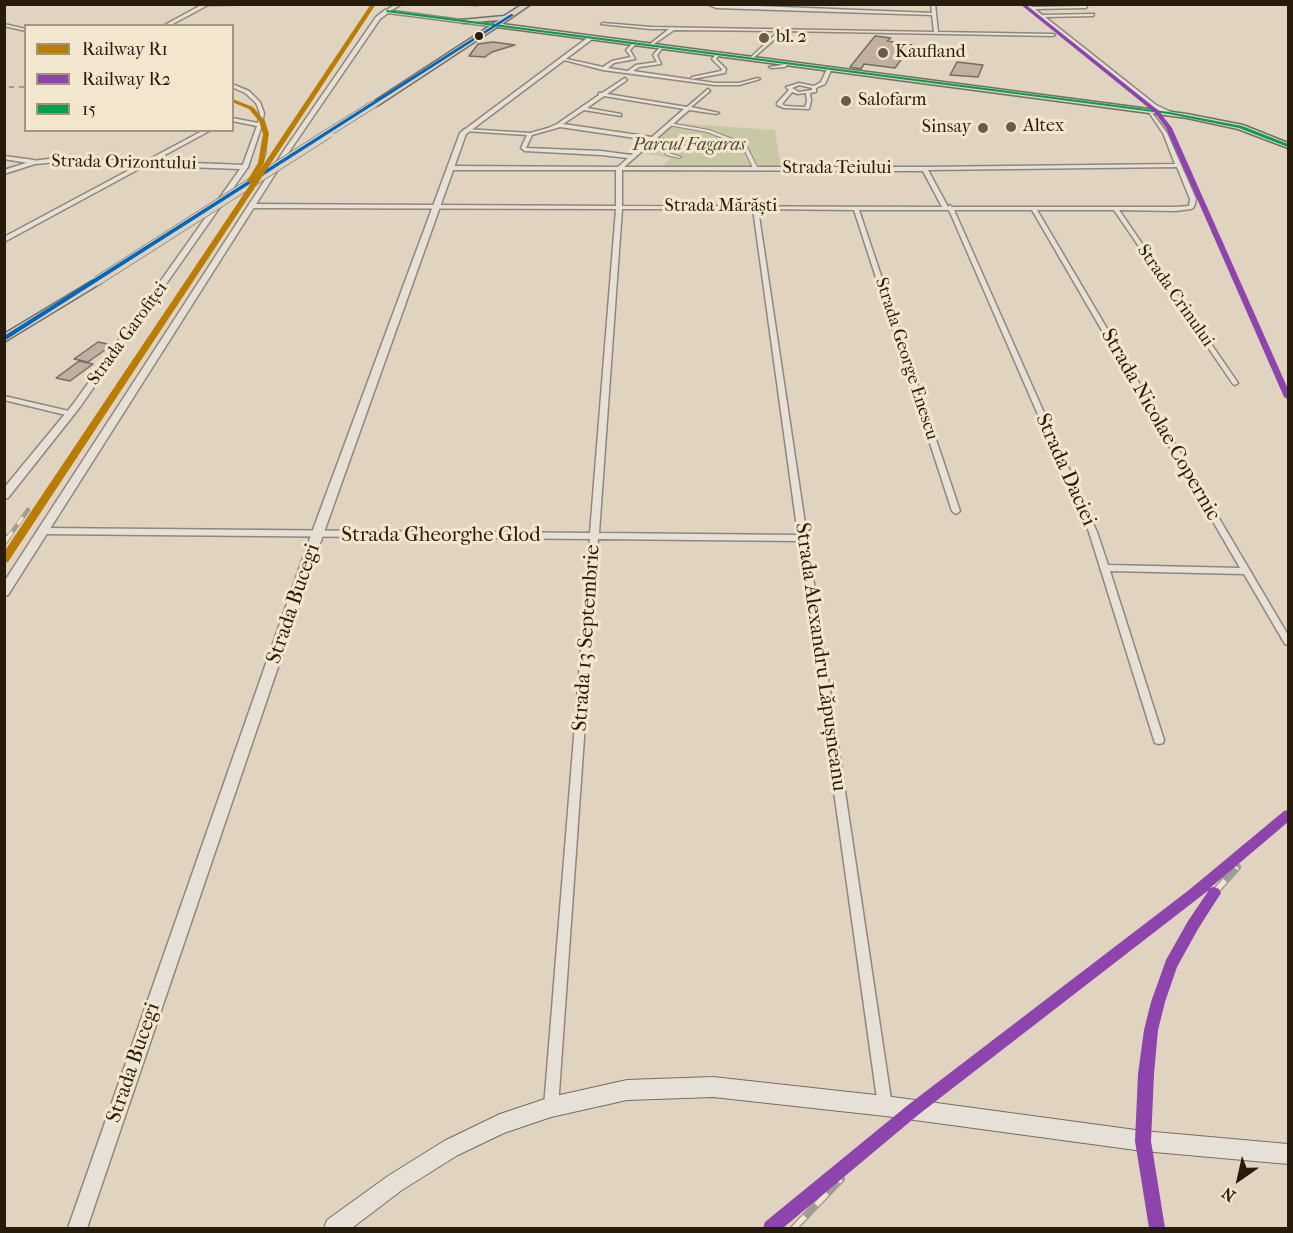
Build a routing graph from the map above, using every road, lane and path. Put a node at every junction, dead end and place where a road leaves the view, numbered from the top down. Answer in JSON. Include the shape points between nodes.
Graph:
{"nodes":[{"id":1,"x":207,"y":4,"type":"edge"},
{"id":2,"x":269,"y":4,"type":"edge"},
{"id":3,"x":400,"y":4,"type":"edge"},
{"id":4,"x":460,"y":4,"type":"edge"},
{"id":5,"x":477,"y":4,"type":"edge"},
{"id":6,"x":528,"y":4,"type":"edge"},
{"id":7,"x":709,"y":4,"type":"edge"},
{"id":8,"x":933,"y":4,"type":"edge"},
{"id":9,"x":1028,"y":6,"type":"edge"},
{"id":10,"x":813,"y":7,"type":"edge"},
{"id":11,"x":1086,"y":7,"type":"dead end"},
{"id":12,"x":387,"y":11,"type":"junction"},
{"id":13,"x":513,"y":14,"type":"junction"},
{"id":14,"x":934,"y":14,"type":"junction"},
{"id":15,"x":1093,"y":15,"type":"dead end"},
{"id":16,"x":1041,"y":16,"type":"junction"},
{"id":17,"x":463,"y":21,"type":"junction"},
{"id":18,"x":169,"y":24,"type":"edge"},
{"id":19,"x":603,"y":24,"type":"dead end"},
{"id":20,"x":4,"y":25,"type":"edge"},
{"id":21,"x":497,"y":25,"type":"junction"},
{"id":22,"x":672,"y":29,"type":"junction"},
{"id":23,"x":24,"y":30,"type":"edge"},
{"id":24,"x":537,"y":30,"type":"junction"},
{"id":25,"x":782,"y":31,"type":"junction"},
{"id":26,"x":484,"y":33,"type":"junction"},
{"id":27,"x":936,"y":33,"type":"junction"},
{"id":28,"x":1053,"y":35,"type":"dead end"},
{"id":29,"x":592,"y":37,"type":"junction"},
{"id":30,"x":635,"y":43,"type":"junction"},
{"id":31,"x":467,"y":44,"type":"junction"},
{"id":32,"x":651,"y":45,"type":"junction"},
{"id":33,"x":662,"y":46,"type":"junction"},
{"id":34,"x":718,"y":54,"type":"junction"},
{"id":35,"x":752,"y":58,"type":"junction"},
{"id":36,"x":562,"y":59,"type":"junction"},
{"id":37,"x":787,"y":63,"type":"junction"},
{"id":38,"x":771,"y":67,"type":"dead end"},
{"id":39,"x":830,"y":68,"type":"junction"},
{"id":40,"x":603,"y":69,"type":"junction"},
{"id":41,"x":629,"y":72,"type":"junction"},
{"id":42,"x":625,"y":79,"type":"dead end"},
{"id":43,"x":758,"y":79,"type":"dead end"},
{"id":44,"x":686,"y":80,"type":"junction"},
{"id":45,"x":234,"y":86,"type":"edge"},
{"id":46,"x":814,"y":87,"type":"junction"},
{"id":47,"x":708,"y":90,"type":"dead end"},
{"id":48,"x":790,"y":91,"type":"junction"},
{"id":49,"x":808,"y":93,"type":"junction"},
{"id":50,"x":601,"y":94,"type":"junction"},
{"id":51,"x":582,"y":108,"type":"junction"},
{"id":52,"x":688,"y":108,"type":"junction"},
{"id":53,"x":1154,"y":111,"type":"junction"},
{"id":54,"x":717,"y":113,"type":"dead end"},
{"id":55,"x":1169,"y":113,"type":"junction"},
{"id":56,"x":619,"y":115,"type":"dead end"},
{"id":57,"x":234,"y":119,"type":"edge"},
{"id":58,"x":669,"y":124,"type":"junction"},
{"id":59,"x":260,"y":125,"type":"junction"},
{"id":60,"x":560,"y":125,"type":"junction"},
{"id":61,"x":465,"y":130,"type":"junction"},
{"id":62,"x":205,"y":132,"type":"edge"},
{"id":63,"x":530,"y":134,"type":"junction"},
{"id":64,"x":652,"y":139,"type":"junction"},
{"id":65,"x":670,"y":141,"type":"junction"},
{"id":66,"x":694,"y":144,"type":"junction"},
{"id":67,"x":1288,"y":146,"type":"edge"},
{"id":68,"x":744,"y":147,"type":"junction"},
{"id":69,"x":691,"y":150,"type":"dead end"},
{"id":70,"x":4,"y":157,"type":"edge"},
{"id":71,"x":632,"y":157,"type":"junction"},
{"id":72,"x":679,"y":157,"type":"dead end"},
{"id":73,"x":34,"y":162,"type":"junction"},
{"id":74,"x":148,"y":163,"type":"junction"},
{"id":75,"x":1178,"y":165,"type":"junction"},
{"id":76,"x":244,"y":167,"type":"junction"},
{"id":77,"x":450,"y":168,"type":"junction"},
{"id":78,"x":619,"y":169,"type":"junction"},
{"id":79,"x":756,"y":169,"type":"junction"},
{"id":80,"x":925,"y":169,"type":"junction"},
{"id":81,"x":4,"y":172,"type":"edge"},
{"id":82,"x":251,"y":206,"type":"junction"},
{"id":83,"x":436,"y":207,"type":"junction"},
{"id":84,"x":755,"y":207,"type":"junction"},
{"id":85,"x":948,"y":207,"type":"junction"},
{"id":86,"x":619,"y":208,"type":"junction"},
{"id":87,"x":856,"y":208,"type":"junction"},
{"id":88,"x":1033,"y":208,"type":"junction"},
{"id":89,"x":1115,"y":208,"type":"junction"},
{"id":90,"x":4,"y":240,"type":"edge"},
{"id":91,"x":4,"y":339,"type":"edge"},
{"id":92,"x":1235,"y":383,"type":"dead end"},
{"id":93,"x":4,"y":398,"type":"edge"},
{"id":94,"x":70,"y":414,"type":"junction"},
{"id":95,"x":4,"y":496,"type":"edge"},
{"id":96,"x":956,"y":511,"type":"dead end"},
{"id":97,"x":43,"y":531,"type":"junction"},
{"id":98,"x":317,"y":535,"type":"junction"},
{"id":99,"x":594,"y":537,"type":"junction"},
{"id":100,"x":803,"y":538,"type":"junction"},
{"id":101,"x":1104,"y":568,"type":"junction"},
{"id":102,"x":1245,"y":571,"type":"junction"},
{"id":103,"x":4,"y":592,"type":"edge"},
{"id":104,"x":1288,"y":642,"type":"edge"},
{"id":105,"x":1159,"y":740,"type":"dead end"},
{"id":106,"x":885,"y":1106,"type":"junction"},
{"id":107,"x":551,"y":1107,"type":"junction"},
{"id":108,"x":1288,"y":1154,"type":"edge"},
{"id":109,"x":77,"y":1228,"type":"edge"},
{"id":110,"x":334,"y":1228,"type":"edge"}],
"edges":[{"from":1,"to":2,"type":"street"},
{"from":1,"to":18,"type":"street"},
{"from":3,"to":12,"type":"street"},
{"from":4,"to":5,"type":"street"},
{"from":6,"to":13,"type":"main road"},
{"from":7,"to":10,"type":"street"},
{"from":8,"to":14,"type":"street"},
{"from":9,"to":11,"type":"street"},
{"from":9,"to":16,"type":"street"},
{"from":10,"to":14,"type":"street"},
{"from":12,"to":17,"type":"street"},
{"from":12,"to":82,"type":"street","via":[[378,18]]},
{"from":13,"to":17,"type":"main road","via":[[493,20]]},
{"from":13,"to":21,"type":"main road"},
{"from":13,"to":24,"type":"main road","via":[[517,21]]},
{"from":14,"to":27,"type":"street"},
{"from":15,"to":16,"type":"street"},
{"from":16,"to":55,"type":"street"},
{"from":17,"to":21,"type":"street"},
{"from":17,"to":26,"type":"main road","via":[[483,26]]},
{"from":19,"to":22,"type":"street"},
{"from":20,"to":23,"type":"street"},
{"from":21,"to":24,"type":"main road"},
{"from":21,"to":26,"type":"main road"},
{"from":22,"to":25,"type":"street"},
{"from":22,"to":32,"type":"street"},
{"from":24,"to":29,"type":"main road"},
{"from":24,"to":31,"type":"main road","via":[[497,32]]},
{"from":25,"to":27,"type":"street"},
{"from":25,"to":35,"type":"street"},
{"from":26,"to":31,"type":"main road"},
{"from":27,"to":28,"type":"street"},
{"from":29,"to":30,"type":"main road"},
{"from":29,"to":36,"type":"street"},
{"from":30,"to":32,"type":"main road"},
{"from":30,"to":40,"type":"street","via":[[628,50],[634,58],[613,62]]},
{"from":31,"to":91,"type":"main road","bridge":true},
{"from":32,"to":33,"type":"main road"},
{"from":33,"to":34,"type":"main road"},
{"from":33,"to":41,"type":"street","via":[[655,55],[660,63],[638,66]]},
{"from":34,"to":35,"type":"main road"},
{"from":34,"to":44,"type":"street","via":[[714,59],[723,72]]},
{"from":35,"to":37,"type":"main road"},
{"from":36,"to":40,"type":"street"},
{"from":36,"to":61,"type":"street"},
{"from":37,"to":38,"type":"street"},
{"from":37,"to":39,"type":"main road"},
{"from":39,"to":46,"type":"street","via":[[823,83]]},
{"from":39,"to":53,"type":"main road"},
{"from":40,"to":41,"type":"street"},
{"from":41,"to":44,"type":"street"},
{"from":42,"to":50,"type":"street"},
{"from":43,"to":44,"type":"street","via":[[740,84]]},
{"from":45,"to":59,"type":"street","via":[[258,103],[262,113]]},
{"from":46,"to":48,"type":"street","via":[[794,84],[788,88]]},
{"from":46,"to":49,"type":"street"},
{"from":47,"to":52,"type":"street"},
{"from":48,"to":49,"type":"street"},
{"from":48,"to":49,"type":"street","via":[[779,104],[784,107],[807,108]]},
{"from":50,"to":51,"type":"street"},
{"from":50,"to":52,"type":"street"},
{"from":51,"to":56,"type":"street"},
{"from":51,"to":60,"type":"street"},
{"from":52,"to":54,"type":"street"},
{"from":52,"to":58,"type":"street"},
{"from":53,"to":55,"type":"main road"},
{"from":53,"to":75,"type":"street"},
{"from":55,"to":67,"type":"main road","via":[[1240,127]]},
{"from":57,"to":59,"type":"street"},
{"from":58,"to":64,"type":"street"},
{"from":58,"to":68,"type":"street","via":[[722,135]]},
{"from":59,"to":76,"type":"street"},
{"from":60,"to":63,"type":"street"},
{"from":60,"to":64,"type":"street"},
{"from":61,"to":63,"type":"street"},
{"from":61,"to":77,"type":"street","name":"Strada Bucegi"},
{"from":62,"to":74,"type":"street"},
{"from":63,"to":71,"type":"street","via":[[525,150]]},
{"from":64,"to":65,"type":"street"},
{"from":64,"to":71,"type":"street"},
{"from":65,"to":66,"type":"street"},
{"from":65,"to":72,"type":"street","via":[[664,150]]},
{"from":66,"to":68,"type":"street"},
{"from":66,"to":69,"type":"street"},
{"from":68,"to":79,"type":"street"},
{"from":70,"to":73,"type":"street","name":"Strada Orizontului"},
{"from":71,"to":78,"type":"street"},
{"from":73,"to":74,"type":"street","name":"Strada Orizontului"},
{"from":73,"to":81,"type":"street"},
{"from":74,"to":76,"type":"street","name":"Strada Orizontului"},
{"from":74,"to":90,"type":"street"},
{"from":75,"to":80,"type":"street","name":"Strada Teiului"},
{"from":75,"to":89,"type":"street","name":"Strada Mărăști","via":[[1193,199],[1191,207]]},
{"from":76,"to":94,"type":"street","name":"Strada Garofiței"},
{"from":77,"to":78,"type":"street","name":"Strada Teiului"},
{"from":77,"to":83,"type":"street","name":"Strada Bucegi"},
{"from":78,"to":79,"type":"street","name":"Strada Teiului"},
{"from":78,"to":86,"type":"street","name":"Strada 13 Septembrie"},
{"from":79,"to":80,"type":"street","name":"Strada Teiului"},
{"from":80,"to":85,"type":"street","name":"Strada Daciei"},
{"from":82,"to":83,"type":"street","name":"Strada Mărăști"},
{"from":82,"to":97,"type":"street"},
{"from":83,"to":86,"type":"street","name":"Strada Mărăști"},
{"from":83,"to":98,"type":"street","name":"Strada Bucegi"},
{"from":84,"to":86,"type":"street","name":"Strada Mărăști"},
{"from":84,"to":87,"type":"street","name":"Strada Mărăști"},
{"from":84,"to":100,"type":"street","name":"Strada Alexandru Lăpușneanu"},
{"from":85,"to":87,"type":"street","name":"Strada Mărăști"},
{"from":85,"to":88,"type":"street","name":"Strada Mărăști"},
{"from":85,"to":101,"type":"street","name":"Strada Daciei","via":[[1093,532]]},
{"from":86,"to":99,"type":"street","name":"Strada 13 Septembrie"},
{"from":87,"to":96,"type":"street","name":"Strada George Enescu"},
{"from":88,"to":89,"type":"street","name":"Strada Mărăști"},
{"from":88,"to":102,"type":"street","name":"Strada Nicolae Copernic"},
{"from":89,"to":92,"type":"street","name":"Strada Crinului"},
{"from":93,"to":94,"type":"street"},
{"from":94,"to":95,"type":"street","name":"Strada Garofiței"},
{"from":97,"to":98,"type":"street","name":"Strada Gheorghe Glod"},
{"from":97,"to":103,"type":"street"},
{"from":98,"to":99,"type":"street","name":"Strada Gheorghe Glod"},
{"from":98,"to":109,"type":"street","name":"Strada Bucegi"},
{"from":99,"to":100,"type":"street","name":"Strada Gheorghe Glod"},
{"from":99,"to":107,"type":"street","name":"Strada 13 Septembrie"},
{"from":100,"to":106,"type":"street","name":"Strada Alexandru Lăpușneanu"},
{"from":101,"to":102,"type":"street"},
{"from":101,"to":105,"type":"street","name":"Strada Daciei"},
{"from":102,"to":104,"type":"street","name":"Strada Nicolae Copernic"},
{"from":106,"to":107,"type":"main road","via":[[713,1087],[627,1090]]},
{"from":106,"to":108,"type":"main road","via":[[1143,1140]]},
{"from":107,"to":110,"type":"main road","via":[[500,1124],[451,1148]]}]}
